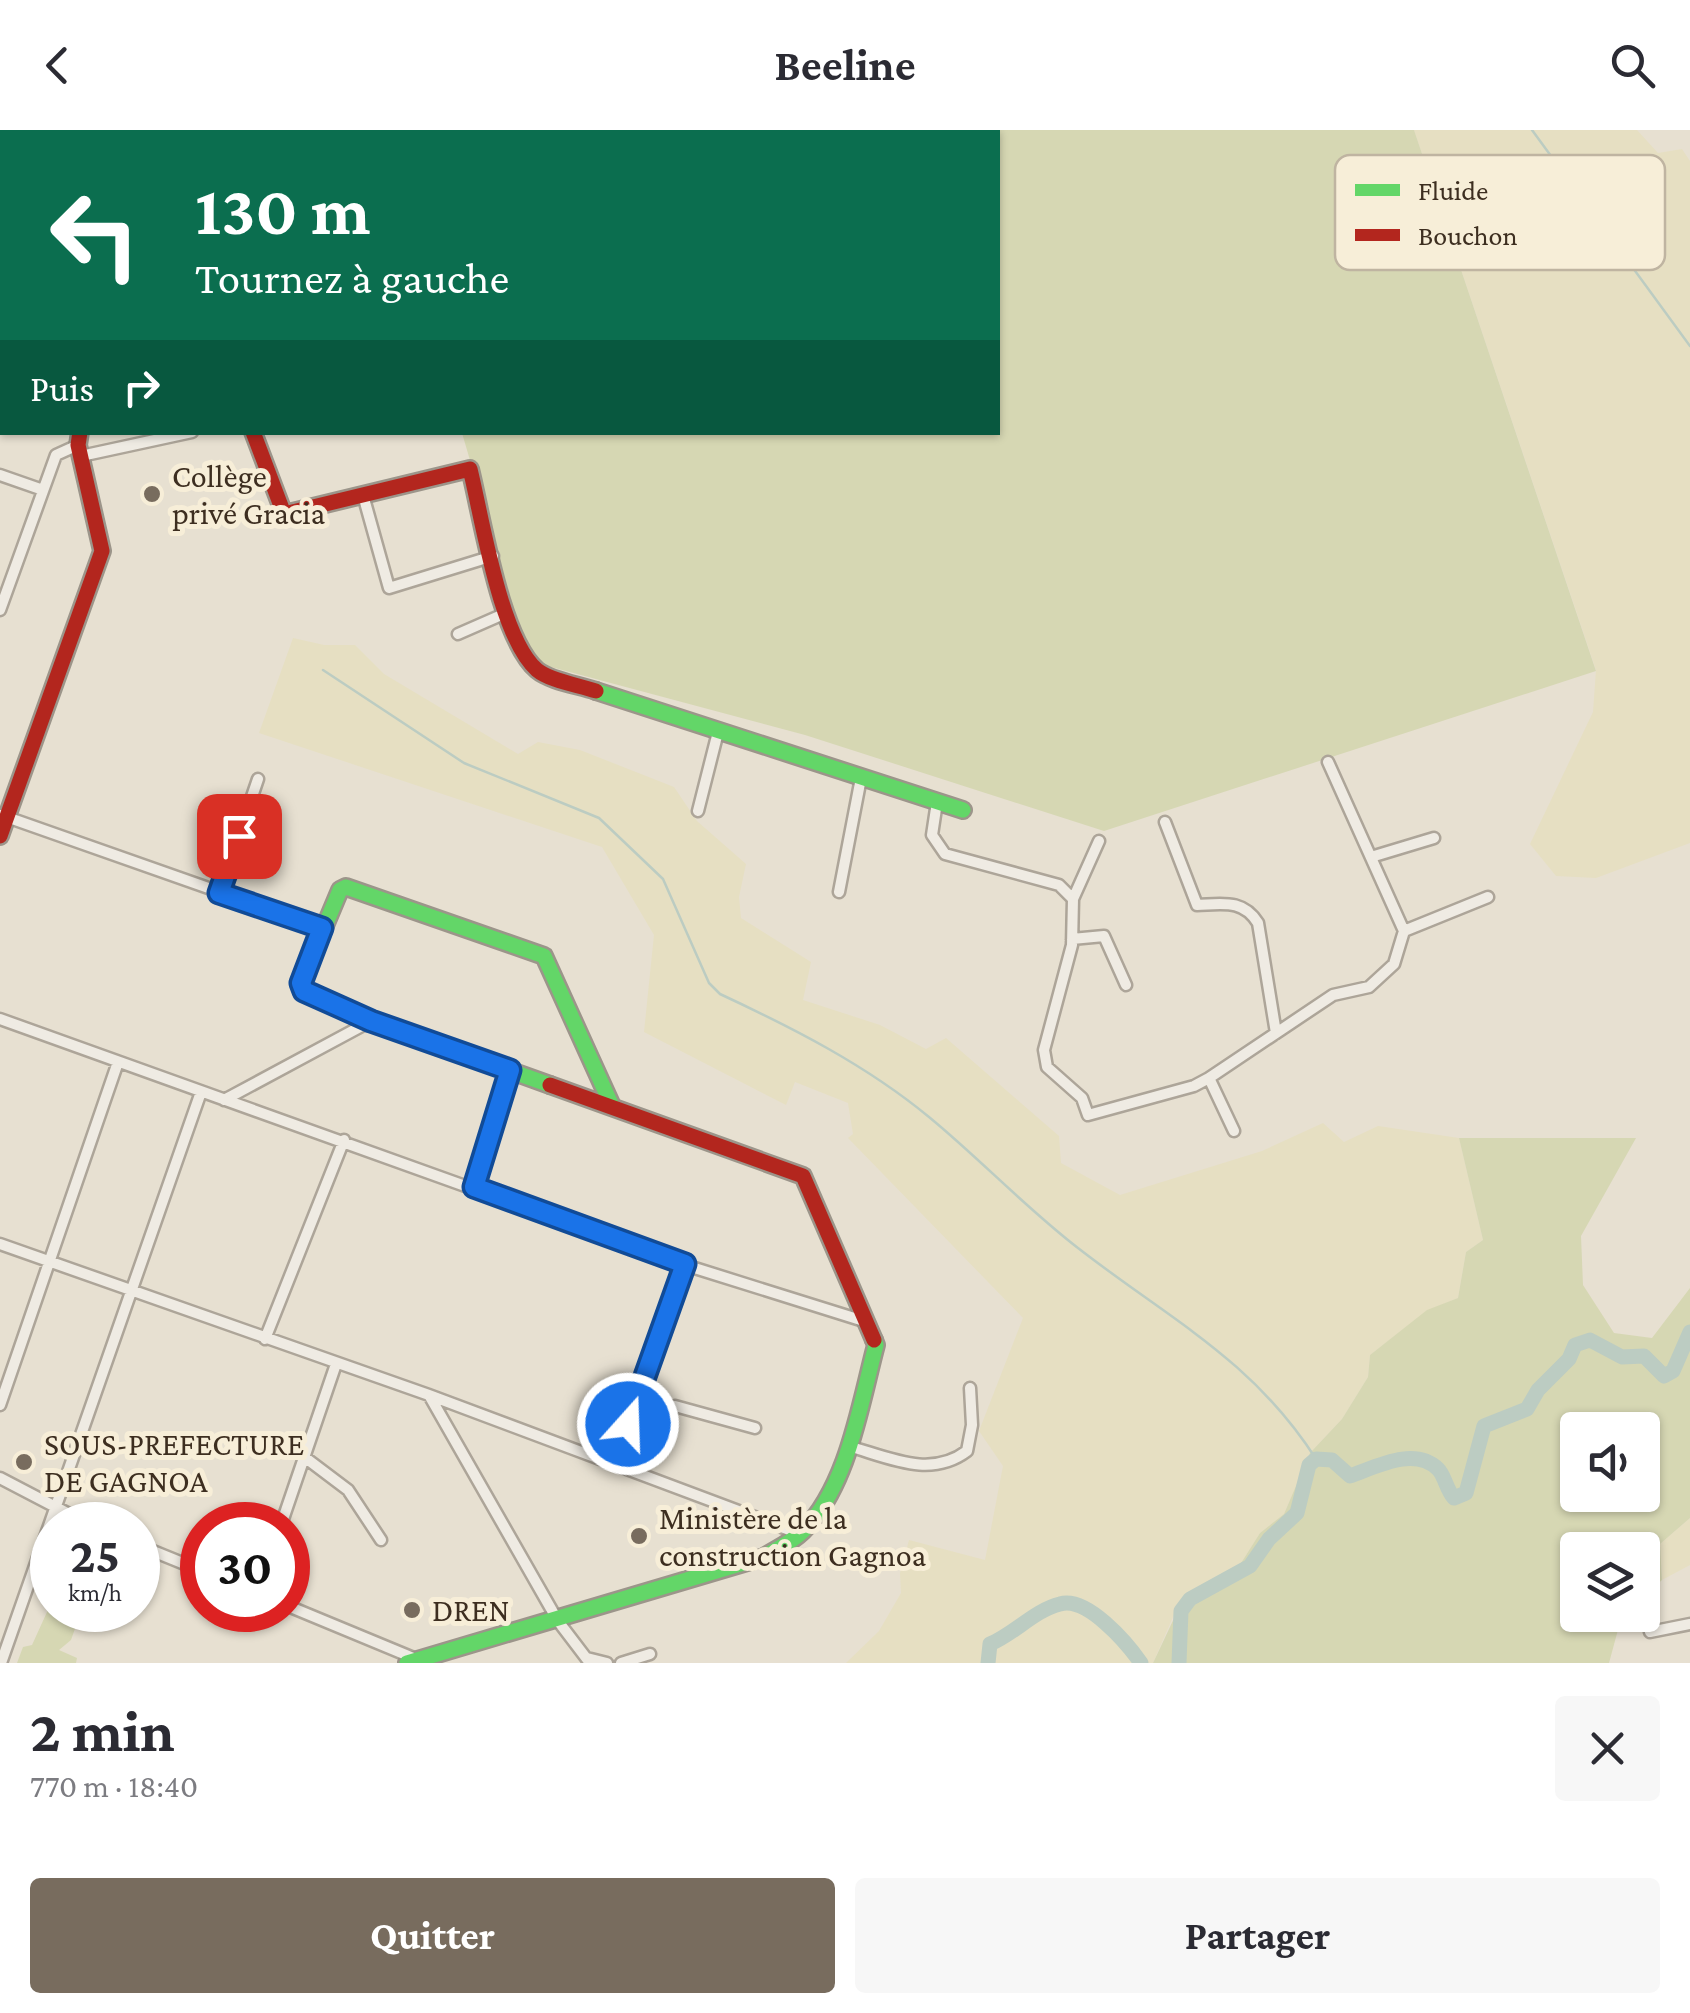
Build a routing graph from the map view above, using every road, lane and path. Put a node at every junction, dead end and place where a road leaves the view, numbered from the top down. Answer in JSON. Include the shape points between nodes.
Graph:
{"nodes":[{"id":1,"x":164,"y":435,"type":"edge"},
{"id":2,"x":254,"y":435,"type":"edge"},
{"id":3,"x":80,"y":444,"type":"edge"},
{"id":4,"x":0,"y":475,"type":"edge"},
{"id":5,"x":43,"y":490,"type":"junction"},
{"id":6,"x":364,"y":494,"type":"junction"},
{"id":7,"x":494,"y":556,"type":"junction"},
{"id":8,"x":0,"y":610,"type":"edge"},
{"id":9,"x":506,"y":612,"type":"junction"},
{"id":10,"x":458,"y":634,"type":"dead end"},
{"id":11,"x":718,"y":732,"type":"junction"},
{"id":12,"x":1328,"y":762,"type":"dead end"},
{"id":13,"x":861,"y":778,"type":"junction"},
{"id":14,"x":258,"y":780,"type":"dead end"},
{"id":15,"x":936,"y":802,"type":"junction"},
{"id":16,"x":963,"y":810,"type":"dead end"},
{"id":17,"x":698,"y":811,"type":"dead end"},
{"id":18,"x":3,"y":816,"type":"edge"},
{"id":19,"x":1165,"y":822,"type":"dead end"},
{"id":20,"x":0,"y":836,"type":"edge"},
{"id":21,"x":1434,"y":838,"type":"dead end"},
{"id":22,"x":1098,"y":841,"type":"dead end"},
{"id":23,"x":1371,"y":857,"type":"junction"},
{"id":24,"x":838,"y":892,"type":"dead end"},
{"id":25,"x":219,"y":893,"type":"junction"},
{"id":26,"x":1488,"y":898,"type":"dead end"},
{"id":27,"x":1073,"y":899,"type":"junction"},
{"id":28,"x":322,"y":928,"type":"junction"},
{"id":29,"x":1404,"y":930,"type":"junction"},
{"id":30,"x":1072,"y":938,"type":"junction"},
{"id":31,"x":1126,"y":985,"type":"dead end"},
{"id":32,"x":0,"y":1019,"type":"edge"},
{"id":33,"x":371,"y":1021,"type":"junction"},
{"id":34,"x":1276,"y":1033,"type":"junction"},
{"id":35,"x":118,"y":1062,"type":"junction"},
{"id":36,"x":510,"y":1070,"type":"junction"},
{"id":37,"x":1209,"y":1078,"type":"junction"},
{"id":38,"x":201,"y":1092,"type":"junction"},
{"id":39,"x":224,"y":1100,"type":"junction"},
{"id":40,"x":612,"y":1106,"type":"junction"},
{"id":41,"x":1234,"y":1130,"type":"dead end"},
{"id":42,"x":344,"y":1140,"type":"junction"},
{"id":43,"x":474,"y":1187,"type":"junction"},
{"id":44,"x":0,"y":1244,"type":"edge"},
{"id":45,"x":49,"y":1262,"type":"junction"},
{"id":46,"x":685,"y":1264,"type":"junction"},
{"id":47,"x":132,"y":1293,"type":"junction"},
{"id":48,"x":869,"y":1322,"type":"junction"},
{"id":49,"x":264,"y":1338,"type":"junction"},
{"id":50,"x":336,"y":1364,"type":"junction"},
{"id":51,"x":970,"y":1388,"type":"dead end"},
{"id":52,"x":429,"y":1395,"type":"junction"},
{"id":53,"x":0,"y":1405,"type":"edge"},
{"id":54,"x":628,"y":1424,"type":"junction"},
{"id":55,"x":755,"y":1428,"type":"dead end"},
{"id":56,"x":848,"y":1446,"type":"junction"},
{"id":57,"x":303,"y":1456,"type":"junction"},
{"id":58,"x":614,"y":1463,"type":"junction"},
{"id":59,"x":0,"y":1478,"type":"edge"},
{"id":60,"x":48,"y":1502,"type":"edge"},
{"id":61,"x":60,"y":1502,"type":"edge"},
{"id":62,"x":288,"y":1502,"type":"edge"},
{"id":63,"x":800,"y":1534,"type":"junction"},
{"id":64,"x":381,"y":1540,"type":"dead end"},
{"id":65,"x":30,"y":1582,"type":"edge"},
{"id":66,"x":310,"y":1616,"type":"edge"},
{"id":67,"x":558,"y":1621,"type":"junction"},
{"id":68,"x":1690,"y":1624,"type":"edge"},
{"id":69,"x":1660,"y":1630,"type":"edge"},
{"id":70,"x":650,"y":1654,"type":"dead end"},
{"id":71,"x":588,"y":1660,"type":"edge"},
{"id":72,"x":412,"y":1661,"type":"edge"},
{"id":73,"x":0,"y":1663,"type":"edge"},
{"id":74,"x":607,"y":1663,"type":"edge"},
{"id":75,"x":620,"y":1663,"type":"edge"}],
"edges":[{"from":1,"to":3,"type":"street"},
{"from":2,"to":6,"type":"street","via":[[284,514]]},
{"from":3,"to":5,"type":"street","via":[[56,456]]},
{"from":3,"to":18,"type":"street","via":[[102,550]]},
{"from":4,"to":5,"type":"street"},
{"from":5,"to":8,"type":"street"},
{"from":6,"to":7,"type":"street","via":[[470,469]]},
{"from":6,"to":7,"type":"street","via":[[390,588]]},
{"from":7,"to":9,"type":"street"},
{"from":9,"to":10,"type":"street"},
{"from":9,"to":11,"type":"street","via":[[522,656],[538,672]]},
{"from":11,"to":13,"type":"street"},
{"from":11,"to":17,"type":"street"},
{"from":12,"to":23,"type":"street"},
{"from":13,"to":15,"type":"street"},
{"from":13,"to":24,"type":"street"},
{"from":14,"to":25,"type":"street"},
{"from":15,"to":16,"type":"street"},
{"from":15,"to":27,"type":"street","via":[[932,835],[945,854],[1059,886]]},
{"from":18,"to":20,"type":"street"},
{"from":18,"to":25,"type":"street"},
{"from":19,"to":34,"type":"street","via":[[1197,905],[1234,904],[1249,909],[1258,924]]},
{"from":21,"to":23,"type":"street"},
{"from":22,"to":27,"type":"street"},
{"from":23,"to":29,"type":"street"},
{"from":25,"to":28,"type":"street"},
{"from":26,"to":29,"type":"street"},
{"from":27,"to":30,"type":"street"},
{"from":28,"to":33,"type":"street","via":[[301,988]]},
{"from":28,"to":40,"type":"street","via":[[346,887],[544,956]]},
{"from":29,"to":34,"type":"street","via":[[1394,964],[1369,987],[1333,995]]},
{"from":30,"to":31,"type":"street","via":[[1104,936]]},
{"from":30,"to":37,"type":"street","via":[[1044,1050],[1047,1068],[1082,1098],[1088,1115]]},
{"from":32,"to":35,"type":"street"},
{"from":33,"to":36,"type":"street"},
{"from":33,"to":39,"type":"street"},
{"from":34,"to":37,"type":"street"},
{"from":35,"to":38,"type":"street"},
{"from":35,"to":45,"type":"street"},
{"from":36,"to":40,"type":"street"},
{"from":36,"to":43,"type":"street"},
{"from":37,"to":41,"type":"street"},
{"from":38,"to":39,"type":"street"},
{"from":38,"to":47,"type":"street"},
{"from":39,"to":42,"type":"street"},
{"from":40,"to":48,"type":"street","via":[[803,1176]]},
{"from":42,"to":43,"type":"street"},
{"from":42,"to":49,"type":"street"},
{"from":43,"to":46,"type":"street"},
{"from":44,"to":45,"type":"street"},
{"from":45,"to":47,"type":"street"},
{"from":45,"to":53,"type":"street"},
{"from":46,"to":48,"type":"street"},
{"from":46,"to":54,"type":"street"},
{"from":47,"to":49,"type":"street"},
{"from":47,"to":61,"type":"street"},
{"from":48,"to":56,"type":"street","via":[[876,1345]]},
{"from":49,"to":50,"type":"street"},
{"from":50,"to":52,"type":"street"},
{"from":50,"to":57,"type":"street"},
{"from":51,"to":56,"type":"street","via":[[969,1438],[954,1460],[934,1467]]},
{"from":52,"to":58,"type":"street"},
{"from":52,"to":67,"type":"street"},
{"from":54,"to":55,"type":"street","via":[[675,1406]]},
{"from":54,"to":58,"type":"street"},
{"from":56,"to":63,"type":"street","via":[[821,1510]]},
{"from":57,"to":62,"type":"street"},
{"from":57,"to":64,"type":"street","via":[[348,1490]]},
{"from":58,"to":63,"type":"street"},
{"from":59,"to":60,"type":"street"},
{"from":63,"to":67,"type":"street","via":[[764,1557]]},
{"from":65,"to":73,"type":"street"},
{"from":66,"to":72,"type":"street"},
{"from":67,"to":71,"type":"street"},
{"from":67,"to":72,"type":"street"},
{"from":68,"to":69,"type":"street"},
{"from":70,"to":75,"type":"street"},
{"from":71,"to":74,"type":"street"}]}
